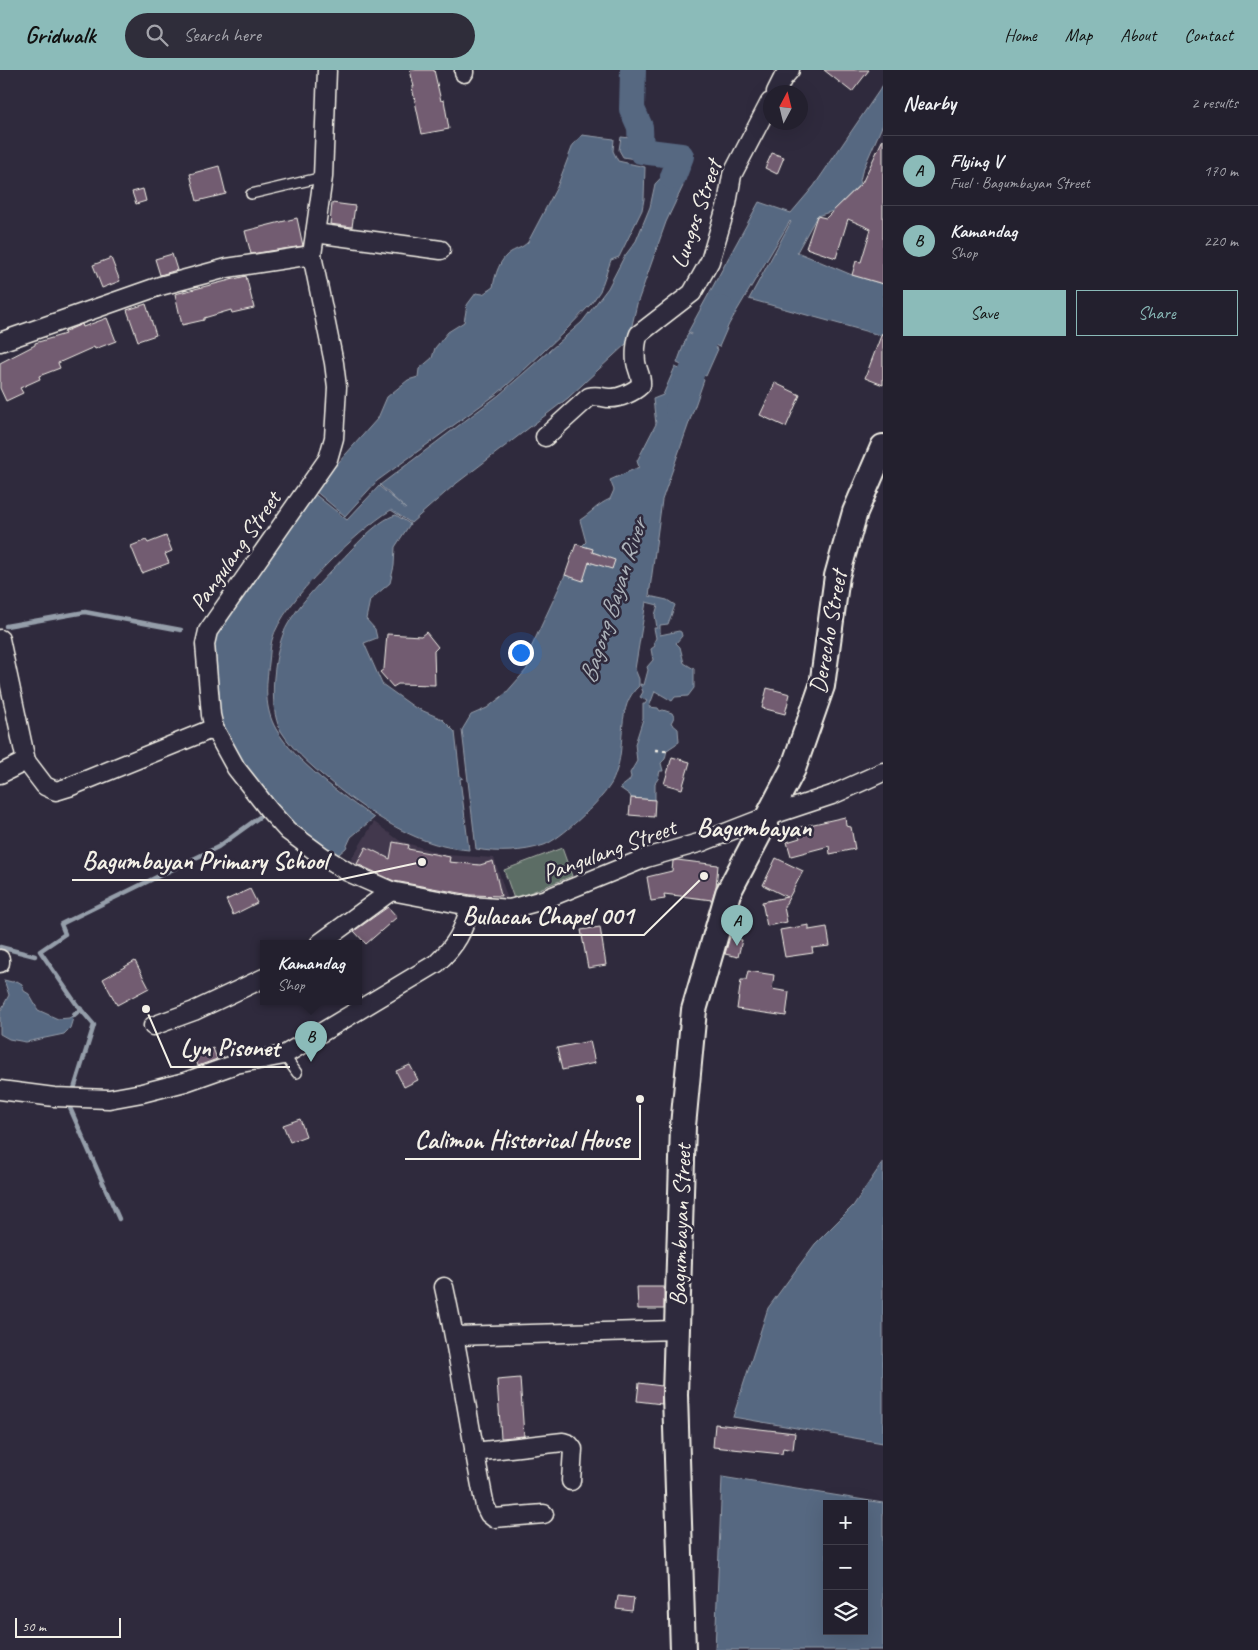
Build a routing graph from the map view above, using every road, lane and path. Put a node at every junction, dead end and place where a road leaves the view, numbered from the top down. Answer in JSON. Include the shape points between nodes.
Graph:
{"nodes":[{"id":1,"x":328,"y":70,"type":"edge"},
{"id":2,"x":790,"y":70,"type":"edge"},
{"id":3,"x":780,"y":85,"type":"edge"},
{"id":4,"x":763,"y":115,"type":"edge"},
{"id":5,"x":323,"y":177,"type":"junction"},
{"id":6,"x":251,"y":194,"type":"dead end"},
{"id":7,"x":315,"y":233,"type":"junction"},
{"id":8,"x":441,"y":250,"type":"dead end"},
{"id":9,"x":312,"y":255,"type":"junction"},
{"id":10,"x":0,"y":342,"type":"edge"},
{"id":11,"x":545,"y":437,"type":"dead end"},
{"id":12,"x":883,"y":447,"type":"edge"},
{"id":13,"x":0,"y":639,"type":"edge"},
{"id":14,"x":214,"y":728,"type":"junction"},
{"id":15,"x":655,"y":750,"type":"dead end"},
{"id":16,"x":667,"y":751,"type":"dead end"},
{"id":17,"x":26,"y":760,"type":"junction"},
{"id":18,"x":883,"y":772,"type":"edge"},
{"id":19,"x":0,"y":774,"type":"edge"},
{"id":20,"x":769,"y":816,"type":"junction"},
{"id":21,"x":391,"y":891,"type":"junction"},
{"id":22,"x":470,"y":906,"type":"junction"},
{"id":23,"x":324,"y":940,"type":"edge"},
{"id":24,"x":0,"y":958,"type":"edge"},
{"id":25,"x":0,"y":963,"type":"edge"},
{"id":26,"x":260,"y":980,"type":"edge"},
{"id":27,"x":153,"y":1026,"type":"dead end"},
{"id":28,"x":284,"y":1055,"type":"junction"},
{"id":29,"x":297,"y":1073,"type":"dead end"},
{"id":30,"x":0,"y":1090,"type":"edge"},
{"id":31,"x":444,"y":1287,"type":"dead end"},
{"id":32,"x":676,"y":1330,"type":"junction"},
{"id":33,"x":455,"y":1336,"type":"junction"},
{"id":34,"x":474,"y":1452,"type":"junction"},
{"id":35,"x":571,"y":1480,"type":"dead end"},
{"id":36,"x":544,"y":1514,"type":"dead end"},
{"id":37,"x":683,"y":1650,"type":"edge"}],
"edges":[{"from":1,"to":5,"type":"street","name":"Pangulang Street"},
{"from":2,"to":3,"type":"street"},
{"from":4,"to":11,"type":"street","name":"Lungos Street","via":[[732,175],[728,204],[710,261],[692,293],[639,334],[636,362],[642,377],[641,385],[628,393],[609,398],[589,397]]},
{"from":5,"to":6,"type":"lane"},
{"from":5,"to":7,"type":"street","name":"Pangulang Street"},
{"from":7,"to":8,"type":"street"},
{"from":7,"to":9,"type":"street","name":"Pangulang Street"},
{"from":9,"to":10,"type":"street","via":[[227,268],[160,286]]},
{"from":9,"to":14,"type":"street","name":"Pangulang Street","via":[[337,387],[334,438],[328,459],[208,631],[205,644]]},
{"from":12,"to":20,"type":"main road","name":"Derecho Street","via":[[855,512],[837,576],[822,686],[793,769]]},
{"from":13,"to":17,"type":"street"},
{"from":14,"to":17,"type":"street","via":[[56,791],[45,786]]},
{"from":14,"to":21,"type":"street","name":"Pangulang Street","via":[[236,768],[288,831],[348,872]]},
{"from":15,"to":16,"type":"path"},
{"from":17,"to":19,"type":"street"},
{"from":18,"to":20,"type":"street","name":"Pangulang Street","via":[[832,795]]},
{"from":20,"to":22,"type":"street","name":"Pangulang Street","via":[[702,842],[646,858],[543,900],[510,909]]},
{"from":20,"to":32,"type":"main road","name":"Bagumbayan Street","via":[[728,893],[694,1010],[683,1126]]},
{"from":21,"to":22,"type":"street","name":"Pangulang Street"},
{"from":21,"to":23,"type":"street"},
{"from":22,"to":28,"type":"street","via":[[464,928],[437,964]]},
{"from":24,"to":25,"type":"street"},
{"from":26,"to":27,"type":"street"},
{"from":28,"to":29,"type":"lane"},
{"from":28,"to":30,"type":"street","via":[[236,1064],[142,1094],[109,1099],[54,1097]]},
{"from":31,"to":33,"type":"street"},
{"from":32,"to":33,"type":"street"},
{"from":32,"to":37,"type":"main road","name":"Bagumbayan Street"},
{"from":33,"to":34,"type":"street"},
{"from":34,"to":35,"type":"street","via":[[563,1442],[573,1449]]},
{"from":34,"to":36,"type":"street","via":[[489,1514],[494,1518]]}]}
